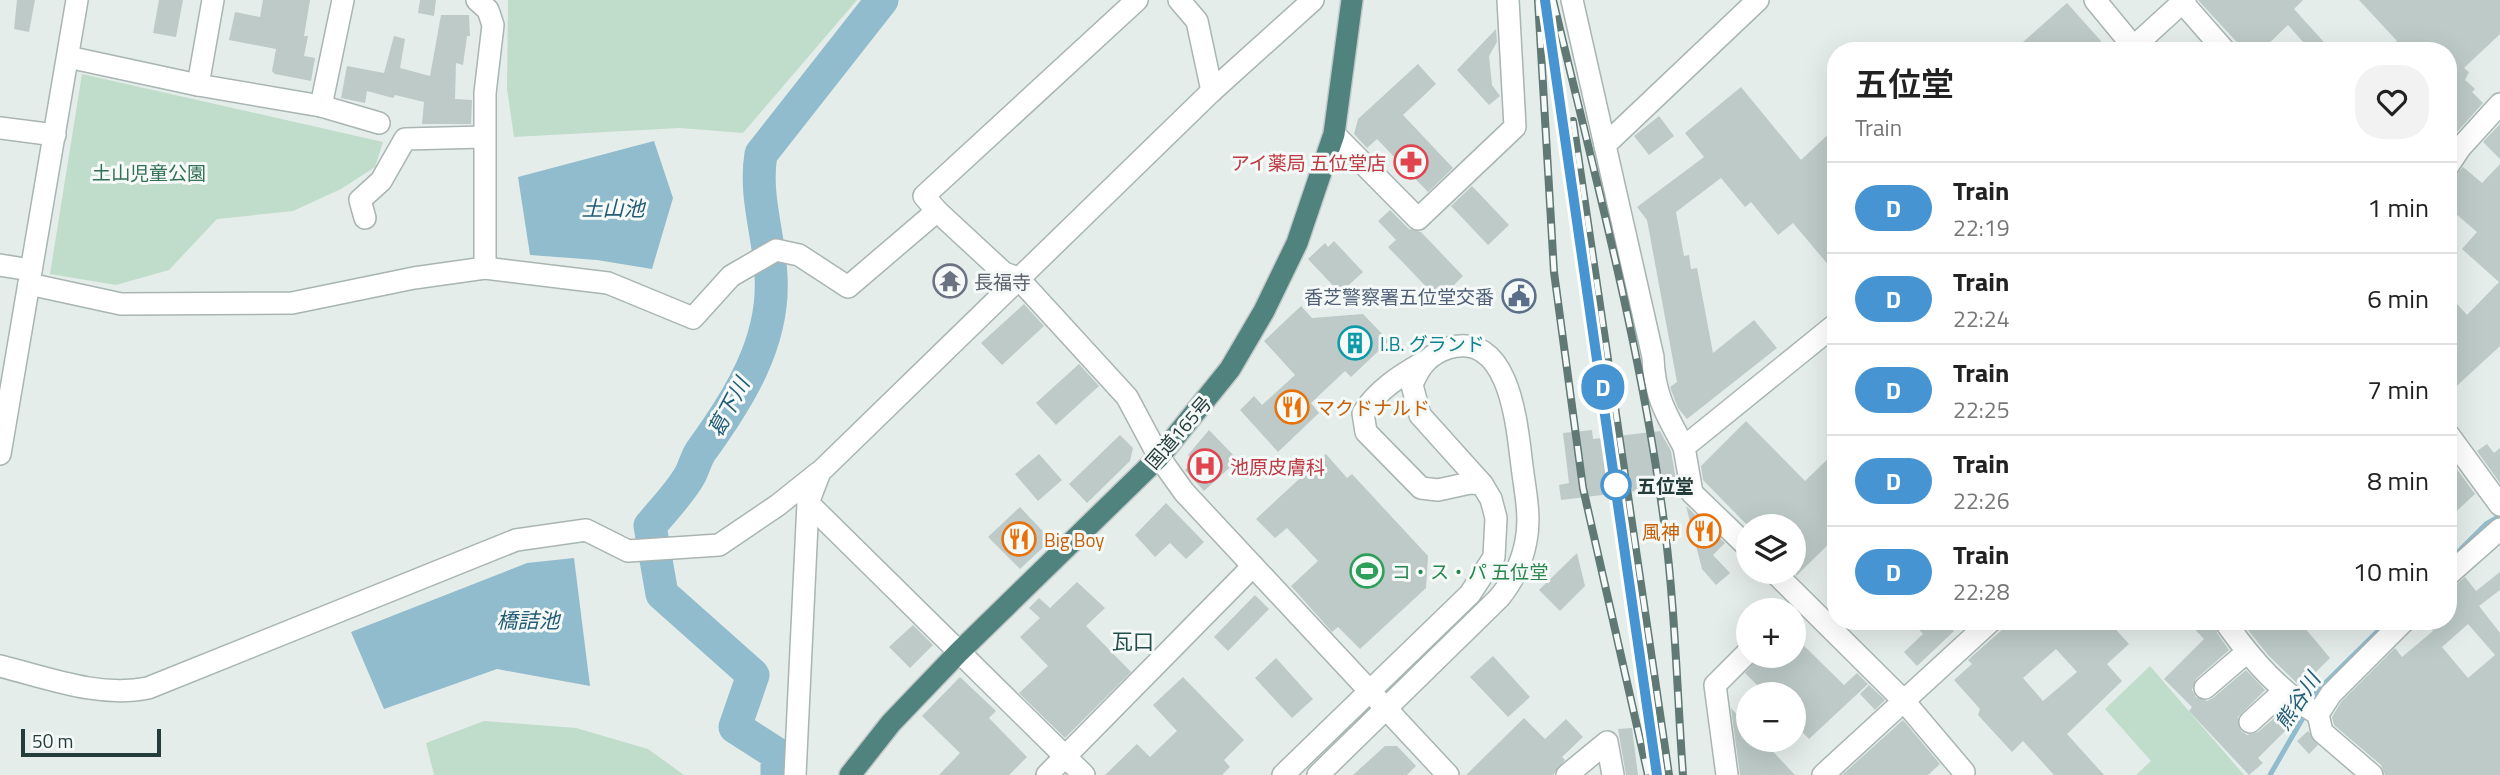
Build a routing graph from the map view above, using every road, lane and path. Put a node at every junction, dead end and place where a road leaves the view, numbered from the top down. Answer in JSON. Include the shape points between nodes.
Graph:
{"nodes":[{"id":1,"x":77,"y":0,"type":"edge"},
{"id":2,"x":213,"y":0,"type":"edge"},
{"id":3,"x":344,"y":0,"type":"edge"},
{"id":4,"x":477,"y":0,"type":"edge"},
{"id":5,"x":1137,"y":0,"type":"edge"},
{"id":6,"x":1180,"y":0,"type":"edge"},
{"id":7,"x":1314,"y":0,"type":"edge"},
{"id":8,"x":1352,"y":0,"type":"edge"},
{"id":9,"x":1508,"y":0,"type":"edge"},
{"id":10,"x":1572,"y":0,"type":"edge"},
{"id":11,"x":1758,"y":0,"type":"edge"},
{"id":12,"x":2095,"y":0,"type":"edge"},
{"id":13,"x":2184,"y":1,"type":"edge"},
{"id":14,"x":2128,"y":42,"type":"edge"},
{"id":15,"x":2140,"y":42,"type":"edge"},
{"id":16,"x":2218,"y":42,"type":"edge"},
{"id":17,"x":68,"y":57,"type":"junction"},
{"id":18,"x":198,"y":85,"type":"junction"},
{"id":19,"x":1212,"y":90,"type":"junction"},
{"id":20,"x":2500,"y":104,"type":"edge"},
{"id":21,"x":321,"y":106,"type":"junction"},
{"id":22,"x":379,"y":122,"type":"dead end"},
{"id":23,"x":0,"y":128,"type":"edge"},
{"id":24,"x":1334,"y":134,"type":"junction"},
{"id":25,"x":55,"y":135,"type":"junction"},
{"id":26,"x":484,"y":137,"type":"junction"},
{"id":27,"x":1605,"y":145,"type":"junction"},
{"id":28,"x":2457,"y":152,"type":"edge"},
{"id":29,"x":937,"y":211,"type":"junction"},
{"id":30,"x":365,"y":218,"type":"dead end"},
{"id":31,"x":0,"y":265,"type":"edge"},
{"id":32,"x":485,"y":268,"type":"junction"},
{"id":33,"x":30,"y":277,"type":"junction"},
{"id":34,"x":1018,"y":278,"type":"junction"},
{"id":35,"x":1827,"y":331,"type":"edge"},
{"id":36,"x":1424,"y":362,"type":"junction"},
{"id":37,"x":2457,"y":445,"type":"edge"},
{"id":38,"x":1684,"y":446,"type":"junction"},
{"id":39,"x":0,"y":454,"type":"edge"},
{"id":40,"x":1159,"y":457,"type":"junction"},
{"id":41,"x":820,"y":472,"type":"junction"},
{"id":42,"x":1482,"y":484,"type":"junction"},
{"id":43,"x":808,"y":503,"type":"junction"},
{"id":44,"x":2500,"y":505,"type":"edge"},
{"id":45,"x":2500,"y":528,"type":"edge"},
{"id":46,"x":1736,"y":535,"type":"edge"},
{"id":47,"x":1252,"y":566,"type":"junction"},
{"id":48,"x":2457,"y":567,"type":"edge"},
{"id":49,"x":1806,"y":614,"type":"edge"},
{"id":50,"x":1981,"y":630,"type":"edge"},
{"id":51,"x":2231,"y":630,"type":"edge"},
{"id":52,"x":2395,"y":630,"type":"edge"},
{"id":53,"x":2247,"y":652,"type":"junction"},
{"id":54,"x":958,"y":653,"type":"junction"},
{"id":55,"x":1736,"y":664,"type":"edge"},
{"id":56,"x":0,"y":666,"type":"edge"},
{"id":57,"x":2205,"y":688,"type":"dead end"},
{"id":58,"x":1369,"y":691,"type":"junction"},
{"id":59,"x":2288,"y":695,"type":"junction"},
{"id":60,"x":1903,"y":700,"type":"junction"},
{"id":61,"x":1386,"y":709,"type":"junction"},
{"id":62,"x":2318,"y":714,"type":"junction"},
{"id":63,"x":2250,"y":722,"type":"dead end"},
{"id":64,"x":1065,"y":756,"type":"junction"},
{"id":65,"x":1964,"y":772,"type":"dead end"},
{"id":66,"x":795,"y":775,"type":"edge"},
{"id":67,"x":850,"y":775,"type":"edge"},
{"id":68,"x":1047,"y":775,"type":"edge"},
{"id":69,"x":1084,"y":775,"type":"edge"},
{"id":70,"x":1283,"y":775,"type":"edge"},
{"id":71,"x":1318,"y":775,"type":"edge"},
{"id":72,"x":1448,"y":775,"type":"edge"},
{"id":73,"x":1567,"y":775,"type":"edge"},
{"id":74,"x":1613,"y":775,"type":"edge"},
{"id":75,"x":1727,"y":775,"type":"edge"},
{"id":76,"x":1823,"y":775,"type":"edge"},
{"id":77,"x":2372,"y":775,"type":"edge"}],
"edges":[{"from":1,"to":17,"type":"street"},
{"from":2,"to":18,"type":"street"},
{"from":3,"to":21,"type":"street"},
{"from":4,"to":26,"type":"street","via":[[488,10],[493,25]]},
{"from":5,"to":29,"type":"street","via":[[924,196]]},
{"from":6,"to":19,"type":"street","via":[[1197,22]]},
{"from":7,"to":19,"type":"street"},
{"from":8,"to":24,"type":"highway","name":"国道165号"},
{"from":9,"to":24,"type":"street","via":[[1515,127],[1418,219]]},
{"from":10,"to":27,"type":"street"},
{"from":11,"to":27,"type":"street"},
{"from":12,"to":14,"type":"street"},
{"from":13,"to":15,"type":"street"},
{"from":13,"to":16,"type":"street"},
{"from":17,"to":18,"type":"street"},
{"from":17,"to":25,"type":"street"},
{"from":18,"to":21,"type":"street"},
{"from":19,"to":34,"type":"street"},
{"from":20,"to":28,"type":"street"},
{"from":21,"to":22,"type":"street"},
{"from":23,"to":25,"type":"street"},
{"from":24,"to":40,"type":"highway","name":"国道165号","via":[[1297,243],[1264,312],[1230,369]]},
{"from":25,"to":33,"type":"street"},
{"from":26,"to":30,"type":"street","via":[[405,139],[380,181],[360,200]]},
{"from":26,"to":32,"type":"street"},
{"from":27,"to":38,"type":"street","via":[[1653,357],[1654,384]]},
{"from":29,"to":32,"type":"street","via":[[848,287],[799,255],[776,250],[731,276],[693,318],[608,282]]},
{"from":29,"to":34,"type":"street","via":[[1004,273]]},
{"from":31,"to":33,"type":"street"},
{"from":32,"to":33,"type":"street","via":[[292,303],[121,304]]},
{"from":33,"to":39,"type":"street"},
{"from":34,"to":40,"type":"street","via":[[1127,397]]},
{"from":34,"to":41,"type":"street"},
{"from":35,"to":38,"type":"street"},
{"from":36,"to":42,"type":"street","via":[[1412,385],[1420,415]]},
{"from":36,"to":42,"type":"street","via":[[1369,404],[1363,413],[1366,432],[1421,488]]},
{"from":36,"to":61,"type":"street","via":[[1450,347],[1468,347],[1502,374],[1515,410],[1528,519],[1526,540],[1520,564],[1499,598]]},
{"from":37,"to":44,"type":"street"},
{"from":38,"to":46,"type":"street","via":[[1692,493]]},
{"from":40,"to":47,"type":"street","via":[[1184,492]]},
{"from":40,"to":54,"type":"highway","name":"国道165号"},
{"from":41,"to":43,"type":"street"},
{"from":41,"to":56,"type":"street","via":[[719,545],[628,551],[586,530],[516,540],[148,688],[125,693]]},
{"from":42,"to":58,"type":"street","via":[[1491,499],[1497,536],[1494,557],[1484,576]]},
{"from":43,"to":54,"type":"street"},
{"from":43,"to":66,"type":"street"},
{"from":45,"to":48,"type":"street"},
{"from":47,"to":58,"type":"street"},
{"from":47,"to":64,"type":"street"},
{"from":49,"to":60,"type":"street"},
{"from":50,"to":60,"type":"street"},
{"from":51,"to":53,"type":"street"},
{"from":52,"to":62,"type":"street","via":[[2331,694]]},
{"from":53,"to":57,"type":"street"},
{"from":53,"to":59,"type":"street"},
{"from":54,"to":64,"type":"street"},
{"from":54,"to":67,"type":"highway","name":"国道165号","via":[[891,723]]},
{"from":55,"to":75,"type":"street","via":[[1715,685]]},
{"from":58,"to":61,"type":"street"},
{"from":58,"to":70,"type":"street"},
{"from":59,"to":62,"type":"street"},
{"from":59,"to":63,"type":"street"},
{"from":60,"to":65,"type":"street"},
{"from":60,"to":76,"type":"street"},
{"from":61,"to":71,"type":"street"},
{"from":61,"to":72,"type":"street"},
{"from":62,"to":77,"type":"street","via":[[2322,732]]},
{"from":64,"to":68,"type":"street"},
{"from":64,"to":69,"type":"street"},
{"from":73,"to":74,"type":"street","via":[[1607,742]]}]}
